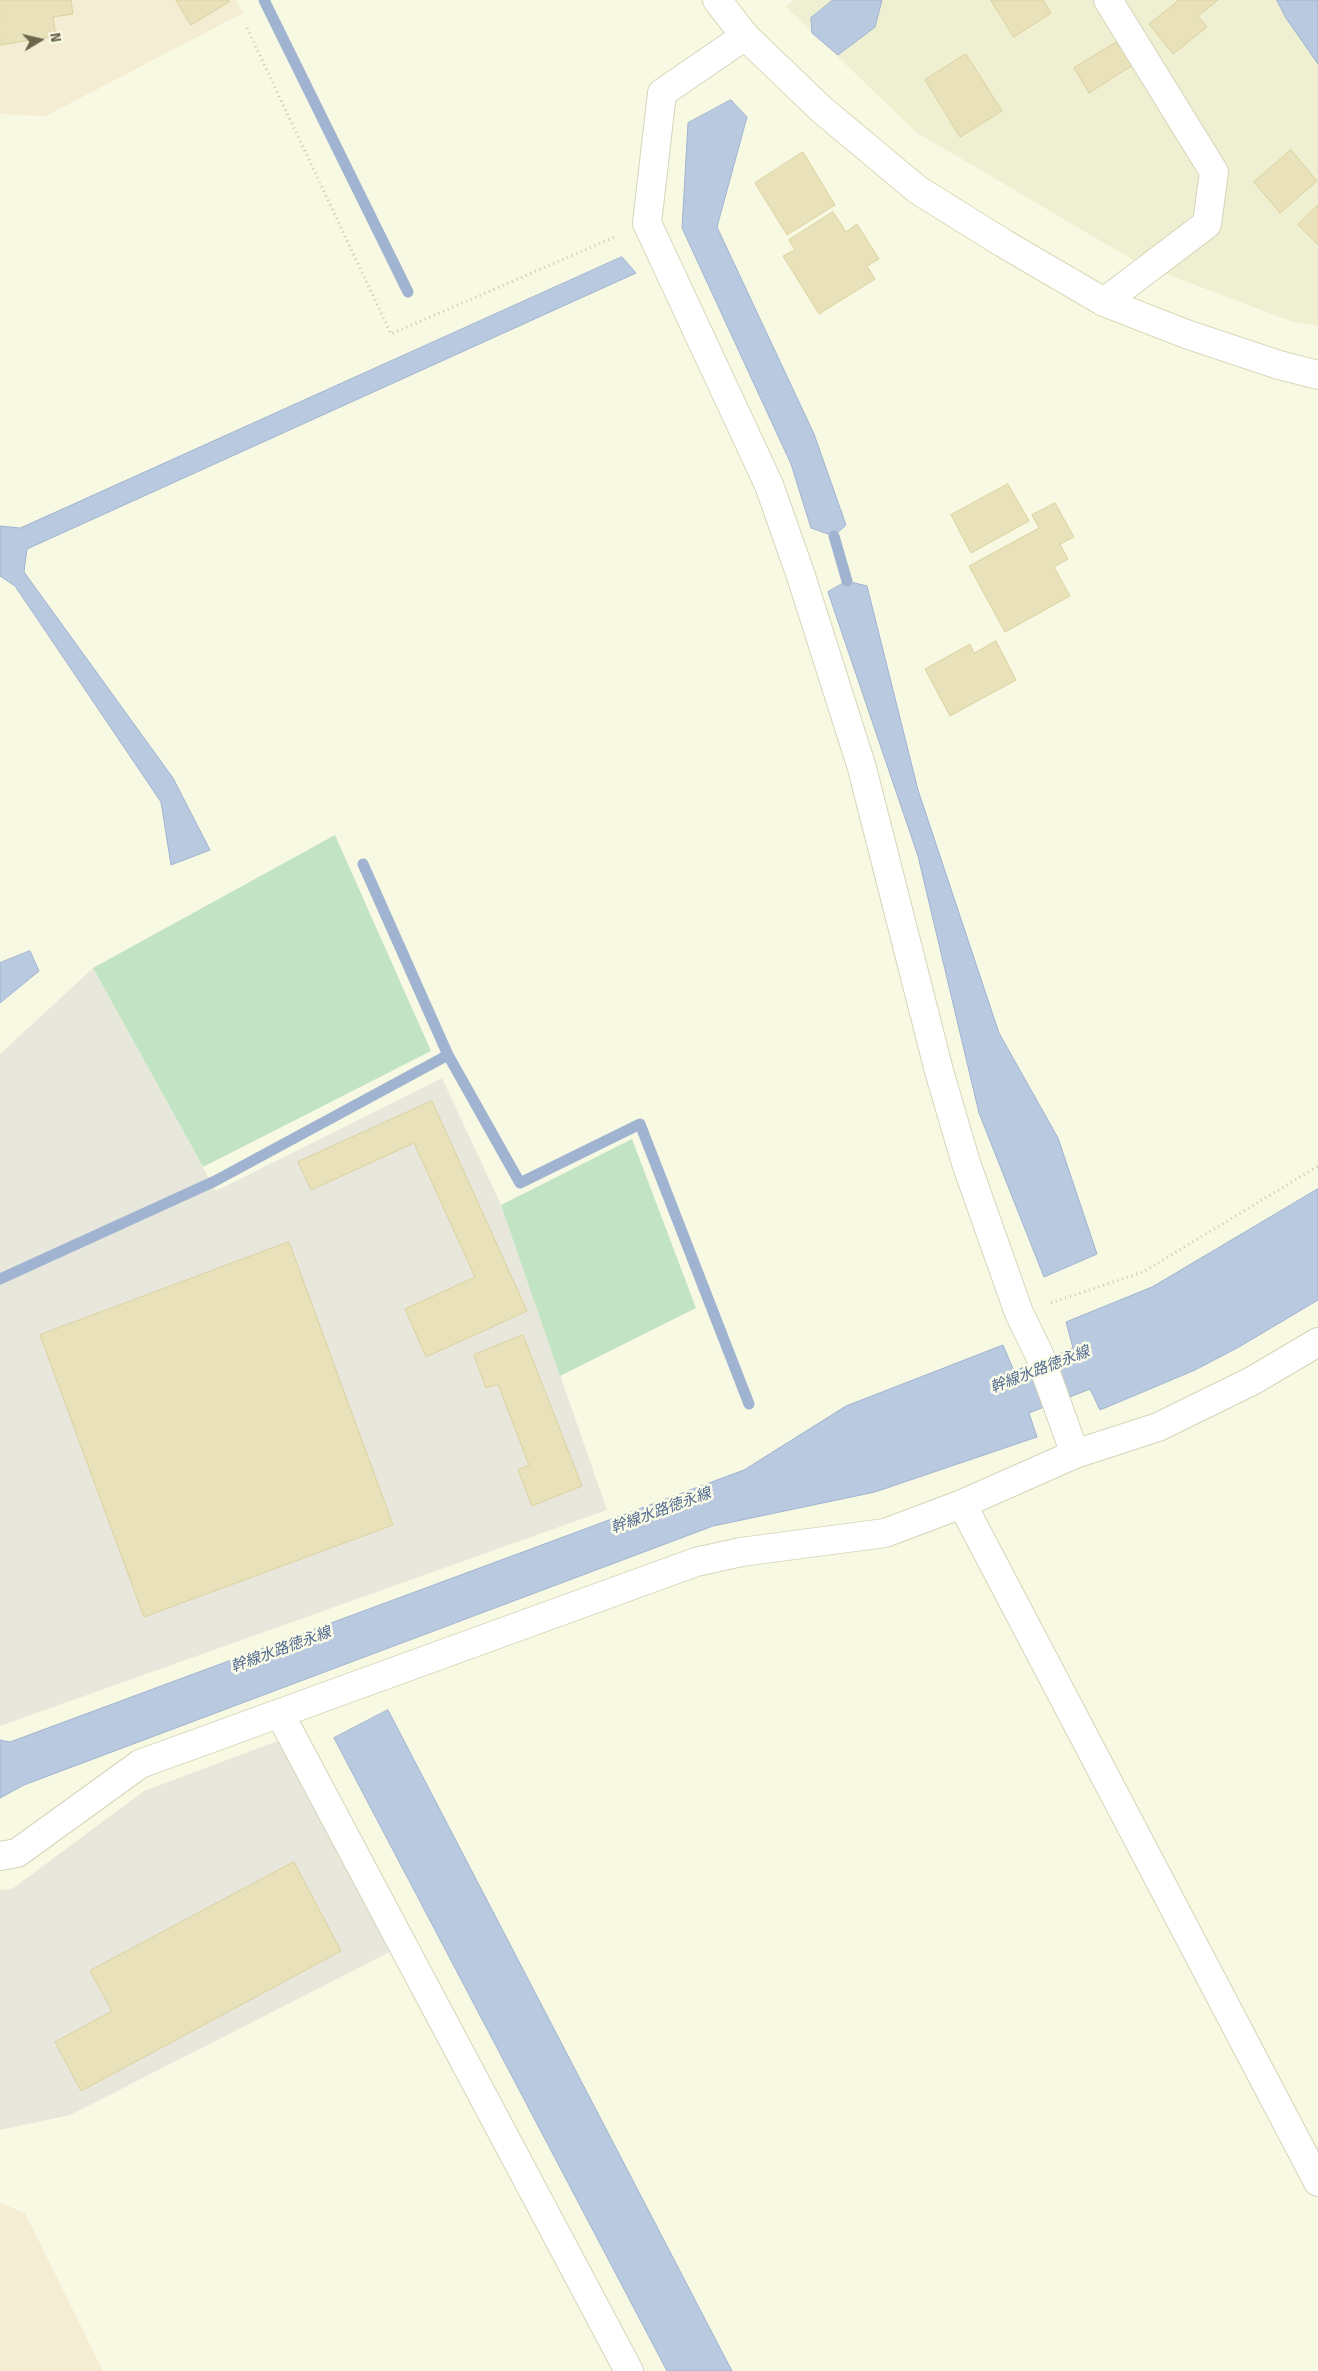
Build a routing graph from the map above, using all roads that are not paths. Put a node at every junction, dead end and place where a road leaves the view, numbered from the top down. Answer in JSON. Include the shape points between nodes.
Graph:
{"nodes":[{"id":1,"x":717,"y":0,"type":"edge"},
{"id":2,"x":1108,"y":0,"type":"edge"},
{"id":3,"x":745,"y":36,"type":"junction"},
{"id":4,"x":1104,"y":302,"type":"junction"},
{"id":5,"x":1318,"y":375,"type":"edge"},
{"id":6,"x":1318,"y":1342,"type":"edge"},
{"id":7,"x":1075,"y":1454,"type":"junction"},
{"id":8,"x":962,"y":1504,"type":"junction"},
{"id":9,"x":280,"y":1714,"type":"junction"},
{"id":10,"x":0,"y":1856,"type":"edge"},
{"id":11,"x":1318,"y":2182,"type":"edge"},
{"id":12,"x":629,"y":2371,"type":"edge"}],
"edges":[{"from":1,"to":3,"type":"street"},
{"from":2,"to":4,"type":"street","via":[[1214,172],[1207,224]]},
{"from":3,"to":4,"type":"street","via":[[821,109],[918,190]]},
{"from":3,"to":7,"type":"street","via":[[662,93],[647,222],[769,485],[801,576],[862,768],[939,1071],[966,1163]]},
{"from":4,"to":5,"type":"street","via":[[1186,334]]},
{"from":6,"to":7,"type":"street","via":[[1252,1381],[1158,1427]]},
{"from":7,"to":8,"type":"street"},
{"from":8,"to":9,"type":"street","via":[[885,1533],[741,1552],[696,1562]]},
{"from":8,"to":11,"type":"street"},
{"from":9,"to":10,"type":"street","via":[[140,1764],[17,1853]]},
{"from":9,"to":12,"type":"street"}]}
